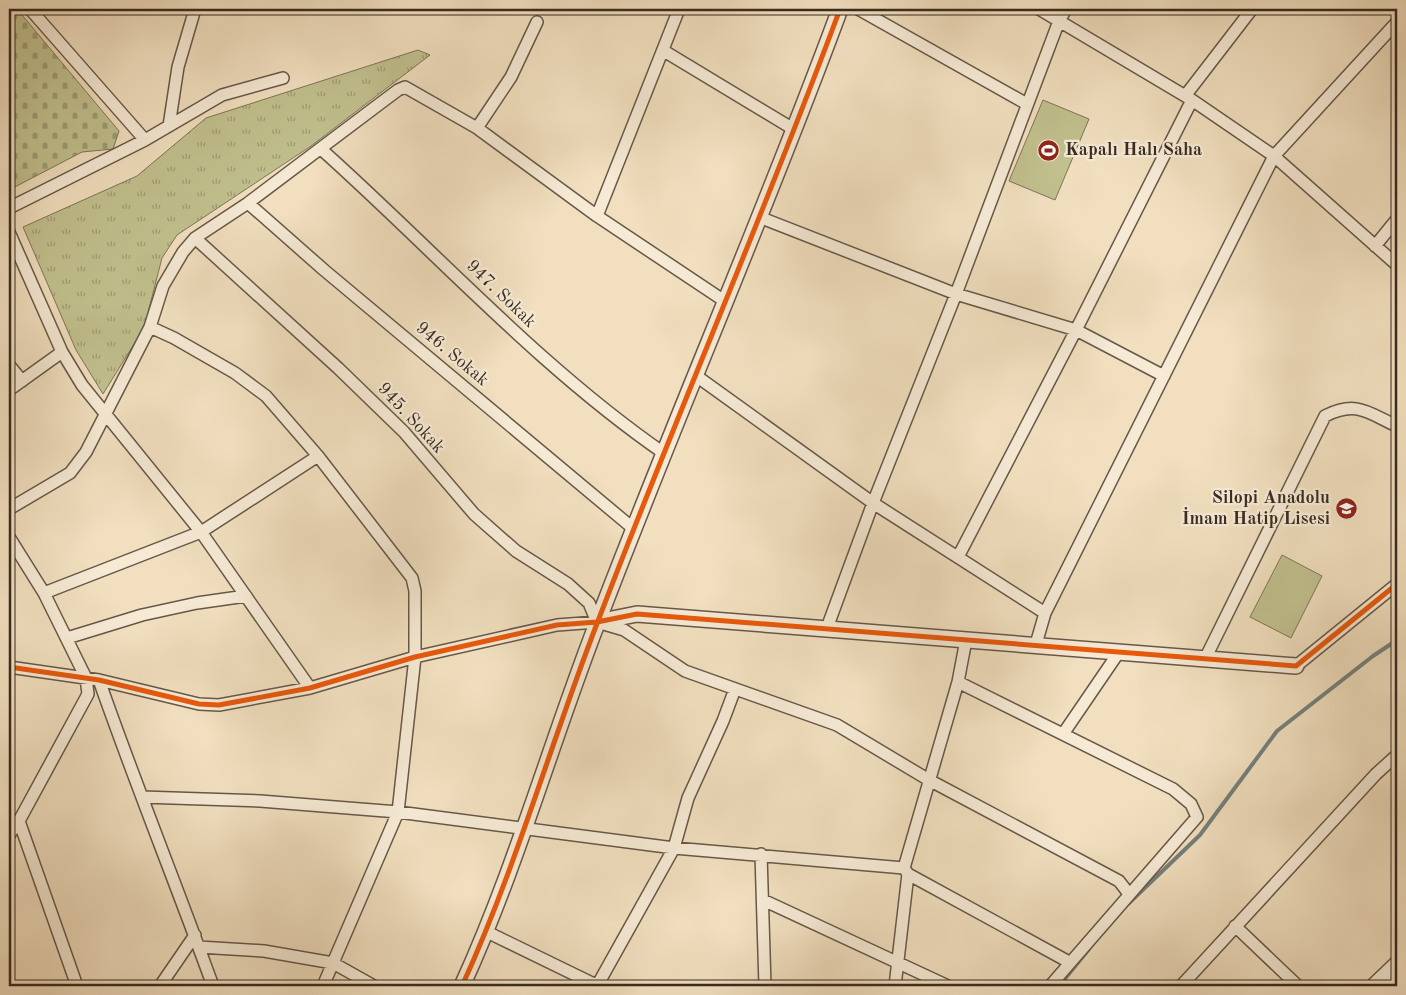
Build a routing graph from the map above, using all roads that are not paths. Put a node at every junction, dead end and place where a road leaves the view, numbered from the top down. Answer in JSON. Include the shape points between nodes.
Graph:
{"nodes":[{"id":1,"x":30,"y":9,"type":"edge"},
{"id":2,"x":194,"y":9,"type":"edge"},
{"id":3,"x":679,"y":9,"type":"edge"},
{"id":4,"x":840,"y":9,"type":"edge"},
{"id":5,"x":858,"y":9,"type":"edge"},
{"id":6,"x":1039,"y":9,"type":"edge"},
{"id":7,"x":1066,"y":9,"type":"edge"},
{"id":8,"x":1252,"y":9,"type":"edge"},
{"id":9,"x":1059,"y":21,"type":"junction"},
{"id":10,"x":537,"y":22,"type":"dead end"},
{"id":11,"x":1397,"y":22,"type":"edge"},
{"id":12,"x":664,"y":51,"type":"junction"},
{"id":13,"x":283,"y":78,"type":"dead end"},
{"id":14,"x":1188,"y":98,"type":"junction"},
{"id":15,"x":1027,"y":104,"type":"junction"},
{"id":16,"x":169,"y":126,"type":"junction"},
{"id":17,"x":477,"y":128,"type":"junction"},
{"id":18,"x":795,"y":130,"type":"junction"},
{"id":19,"x":145,"y":140,"type":"junction"},
{"id":20,"x":321,"y":149,"type":"junction"},
{"id":21,"x":1274,"y":156,"type":"junction"},
{"id":22,"x":248,"y":204,"type":"junction"},
{"id":23,"x":9,"y":208,"type":"edge"},
{"id":24,"x":597,"y":216,"type":"junction"},
{"id":25,"x":760,"y":217,"type":"junction"},
{"id":26,"x":1397,"y":219,"type":"edge"},
{"id":27,"x":9,"y":232,"type":"edge"},
{"id":28,"x":195,"y":238,"type":"junction"},
{"id":29,"x":1376,"y":246,"type":"junction"},
{"id":30,"x":1397,"y":265,"type":"edge"},
{"id":31,"x":956,"y":294,"type":"junction"},
{"id":32,"x":726,"y":302,"type":"junction"},
{"id":33,"x":150,"y":327,"type":"junction"},
{"id":34,"x":1076,"y":330,"type":"junction"},
{"id":35,"x":62,"y":352,"type":"junction"},
{"id":36,"x":9,"y":365,"type":"edge"},
{"id":37,"x":695,"y":375,"type":"junction"},
{"id":38,"x":1164,"y":376,"type":"junction"},
{"id":39,"x":22,"y":380,"type":"junction"},
{"id":40,"x":9,"y":390,"type":"edge"},
{"id":41,"x":105,"y":416,"type":"junction"},
{"id":42,"x":1397,"y":426,"type":"edge"},
{"id":43,"x":665,"y":454,"type":"junction"},
{"id":44,"x":318,"y":456,"type":"junction"},
{"id":45,"x":873,"y":503,"type":"junction"},
{"id":46,"x":9,"y":509,"type":"edge"},
{"id":47,"x":635,"y":530,"type":"junction"},
{"id":48,"x":201,"y":532,"type":"junction"},
{"id":49,"x":9,"y":537,"type":"edge"},
{"id":50,"x":958,"y":557,"type":"junction"},
{"id":51,"x":1397,"y":584,"type":"edge"},
{"id":52,"x":44,"y":593,"type":"junction"},
{"id":53,"x":246,"y":596,"type":"junction"},
{"id":54,"x":1045,"y":613,"type":"junction"},
{"id":55,"x":597,"y":622,"type":"junction"},
{"id":56,"x":827,"y":628,"type":"junction"},
{"id":57,"x":67,"y":638,"type":"junction"},
{"id":58,"x":966,"y":640,"type":"junction"},
{"id":59,"x":1036,"y":644,"type":"junction"},
{"id":60,"x":1119,"y":652,"type":"junction"},
{"id":61,"x":415,"y":658,"type":"junction"},
{"id":62,"x":1205,"y":660,"type":"junction"},
{"id":63,"x":1296,"y":666,"type":"joint"},
{"id":64,"x":9,"y":667,"type":"edge"},
{"id":65,"x":86,"y":678,"type":"junction"},
{"id":66,"x":100,"y":680,"type":"junction"},
{"id":67,"x":958,"y":682,"type":"junction"},
{"id":68,"x":310,"y":688,"type":"junction"},
{"id":69,"x":734,"y":689,"type":"junction"},
{"id":70,"x":1063,"y":734,"type":"junction"},
{"id":71,"x":1395,"y":762,"type":"edge"},
{"id":72,"x":929,"y":780,"type":"junction"},
{"id":73,"x":142,"y":796,"type":"junction"},
{"id":74,"x":398,"y":812,"type":"junction"},
{"id":75,"x":19,"y":821,"type":"junction"},
{"id":76,"x":525,"y":828,"type":"junction"},
{"id":77,"x":9,"y":835,"type":"edge"},
{"id":78,"x":674,"y":848,"type":"junction"},
{"id":79,"x":761,"y":854,"type":"junction"},
{"id":80,"x":906,"y":871,"type":"junction"},
{"id":81,"x":1129,"y":894,"type":"junction"},
{"id":82,"x":763,"y":900,"type":"junction"},
{"id":83,"x":1235,"y":926,"type":"junction"},
{"id":84,"x":487,"y":932,"type":"junction"},
{"id":85,"x":195,"y":935,"type":"junction"},
{"id":86,"x":199,"y":947,"type":"junction"},
{"id":87,"x":1069,"y":962,"type":"junction"},
{"id":88,"x":333,"y":963,"type":"junction"},
{"id":89,"x":897,"y":963,"type":"junction"},
{"id":90,"x":1397,"y":964,"type":"edge"},
{"id":91,"x":77,"y":986,"type":"edge"},
{"id":92,"x":160,"y":986,"type":"edge"},
{"id":93,"x":213,"y":986,"type":"edge"},
{"id":94,"x":323,"y":986,"type":"edge"},
{"id":95,"x":374,"y":986,"type":"edge"},
{"id":96,"x":462,"y":986,"type":"edge"},
{"id":97,"x":597,"y":986,"type":"edge"},
{"id":98,"x":765,"y":986,"type":"edge"},
{"id":99,"x":895,"y":986,"type":"edge"},
{"id":100,"x":948,"y":986,"type":"edge"},
{"id":101,"x":1050,"y":986,"type":"edge"},
{"id":102,"x":1181,"y":986,"type":"edge"},
{"id":103,"x":1298,"y":986,"type":"edge"},
{"id":104,"x":1374,"y":986,"type":"edge"}],
"edges":[{"from":1,"to":19,"type":"street"},
{"from":2,"to":16,"type":"street","via":[[178,67]]},
{"from":3,"to":12,"type":"street"},
{"from":4,"to":18,"type":"street"},
{"from":5,"to":15,"type":"street"},
{"from":6,"to":9,"type":"street"},
{"from":7,"to":9,"type":"street"},
{"from":8,"to":14,"type":"street"},
{"from":9,"to":14,"type":"street"},
{"from":9,"to":15,"type":"street"},
{"from":10,"to":17,"type":"street","via":[[511,77]]},
{"from":11,"to":21,"type":"street"},
{"from":12,"to":18,"type":"street"},
{"from":12,"to":24,"type":"street"},
{"from":13,"to":16,"type":"street","via":[[222,95]]},
{"from":14,"to":21,"type":"street"},
{"from":14,"to":34,"type":"street"},
{"from":15,"to":31,"type":"street"},
{"from":16,"to":19,"type":"street"},
{"from":17,"to":20,"type":"street","via":[[405,87]]},
{"from":17,"to":24,"type":"street"},
{"from":18,"to":25,"type":"street"},
{"from":19,"to":23,"type":"street"},
{"from":20,"to":22,"type":"street"},
{"from":20,"to":43,"type":"street","name":"947. Sokak","via":[[536,352],[600,406]]},
{"from":21,"to":29,"type":"street"},
{"from":21,"to":38,"type":"street"},
{"from":22,"to":28,"type":"street"},
{"from":22,"to":47,"type":"street","name":"946. Sokak"},
{"from":24,"to":32,"type":"street"},
{"from":25,"to":31,"type":"street"},
{"from":25,"to":32,"type":"street"},
{"from":26,"to":29,"type":"street"},
{"from":27,"to":35,"type":"street"},
{"from":28,"to":33,"type":"street","via":[[163,286]]},
{"from":28,"to":55,"type":"street","name":"945. Sokak","via":[[404,432],[474,514],[516,550],[589,602]]},
{"from":29,"to":30,"type":"street"},
{"from":31,"to":34,"type":"street"},
{"from":31,"to":45,"type":"street"},
{"from":32,"to":37,"type":"street"},
{"from":33,"to":41,"type":"street"},
{"from":33,"to":44,"type":"street","via":[[235,374],[266,396]]},
{"from":34,"to":38,"type":"street"},
{"from":34,"to":50,"type":"street"},
{"from":35,"to":39,"type":"street"},
{"from":35,"to":41,"type":"street"},
{"from":36,"to":39,"type":"street"},
{"from":37,"to":43,"type":"street"},
{"from":37,"to":45,"type":"street"},
{"from":38,"to":54,"type":"street"},
{"from":39,"to":40,"type":"street"},
{"from":41,"to":46,"type":"street","via":[[86,452],[70,473]]},
{"from":41,"to":48,"type":"street"},
{"from":42,"to":62,"type":"street","via":[[1354,407],[1341,408],[1325,416]]},
{"from":43,"to":47,"type":"street"},
{"from":44,"to":48,"type":"street"},
{"from":44,"to":61,"type":"street","via":[[412,578],[415,590]]},
{"from":45,"to":50,"type":"street"},
{"from":45,"to":56,"type":"street"},
{"from":47,"to":55,"type":"street"},
{"from":48,"to":52,"type":"street"},
{"from":48,"to":53,"type":"street"},
{"from":49,"to":52,"type":"street"},
{"from":50,"to":54,"type":"street"},
{"from":51,"to":63,"type":"street"},
{"from":52,"to":57,"type":"street"},
{"from":53,"to":57,"type":"street","via":[[142,614]]},
{"from":53,"to":68,"type":"street"},
{"from":54,"to":59,"type":"street"},
{"from":55,"to":56,"type":"street","via":[[637,614]]},
{"from":55,"to":61,"type":"street","via":[[557,625]]},
{"from":55,"to":69,"type":"street","via":[[624,630],[685,671]]},
{"from":55,"to":76,"type":"street"},
{"from":56,"to":58,"type":"street"},
{"from":57,"to":65,"type":"street"},
{"from":58,"to":59,"type":"street"},
{"from":58,"to":67,"type":"street"},
{"from":59,"to":60,"type":"street"},
{"from":60,"to":62,"type":"street"},
{"from":60,"to":70,"type":"street"},
{"from":61,"to":68,"type":"street"},
{"from":61,"to":74,"type":"street"},
{"from":62,"to":63,"type":"street"},
{"from":64,"to":65,"type":"street"},
{"from":65,"to":66,"type":"street"},
{"from":65,"to":75,"type":"street","via":[[88,694]]},
{"from":66,"to":68,"type":"street","via":[[198,704],[219,704]]},
{"from":66,"to":73,"type":"street"},
{"from":67,"to":70,"type":"street"},
{"from":67,"to":72,"type":"street"},
{"from":69,"to":72,"type":"street","via":[[837,725]]},
{"from":69,"to":78,"type":"street","via":[[688,798]]},
{"from":70,"to":81,"type":"street","via":[[1173,790],[1191,804],[1197,817]]},
{"from":71,"to":83,"type":"street"},
{"from":72,"to":80,"type":"street"},
{"from":72,"to":81,"type":"street","via":[[1119,881]]},
{"from":73,"to":74,"type":"street"},
{"from":73,"to":85,"type":"street"},
{"from":74,"to":76,"type":"street"},
{"from":74,"to":88,"type":"street"},
{"from":75,"to":77,"type":"street"},
{"from":75,"to":91,"type":"street"},
{"from":76,"to":78,"type":"street"},
{"from":76,"to":84,"type":"street"},
{"from":78,"to":79,"type":"street"},
{"from":78,"to":97,"type":"street"},
{"from":79,"to":80,"type":"street"},
{"from":79,"to":82,"type":"street"},
{"from":80,"to":87,"type":"street"},
{"from":80,"to":89,"type":"street"},
{"from":81,"to":87,"type":"street"},
{"from":82,"to":89,"type":"street"},
{"from":82,"to":98,"type":"street"},
{"from":83,"to":102,"type":"street"},
{"from":83,"to":103,"type":"street"},
{"from":84,"to":96,"type":"street"},
{"from":84,"to":97,"type":"street"},
{"from":85,"to":86,"type":"street"},
{"from":85,"to":92,"type":"street"},
{"from":86,"to":88,"type":"street","via":[[264,951]]},
{"from":86,"to":93,"type":"street"},
{"from":87,"to":101,"type":"street"},
{"from":88,"to":94,"type":"street"},
{"from":88,"to":95,"type":"street"},
{"from":89,"to":99,"type":"street"},
{"from":89,"to":100,"type":"street"},
{"from":90,"to":104,"type":"street"}]}
